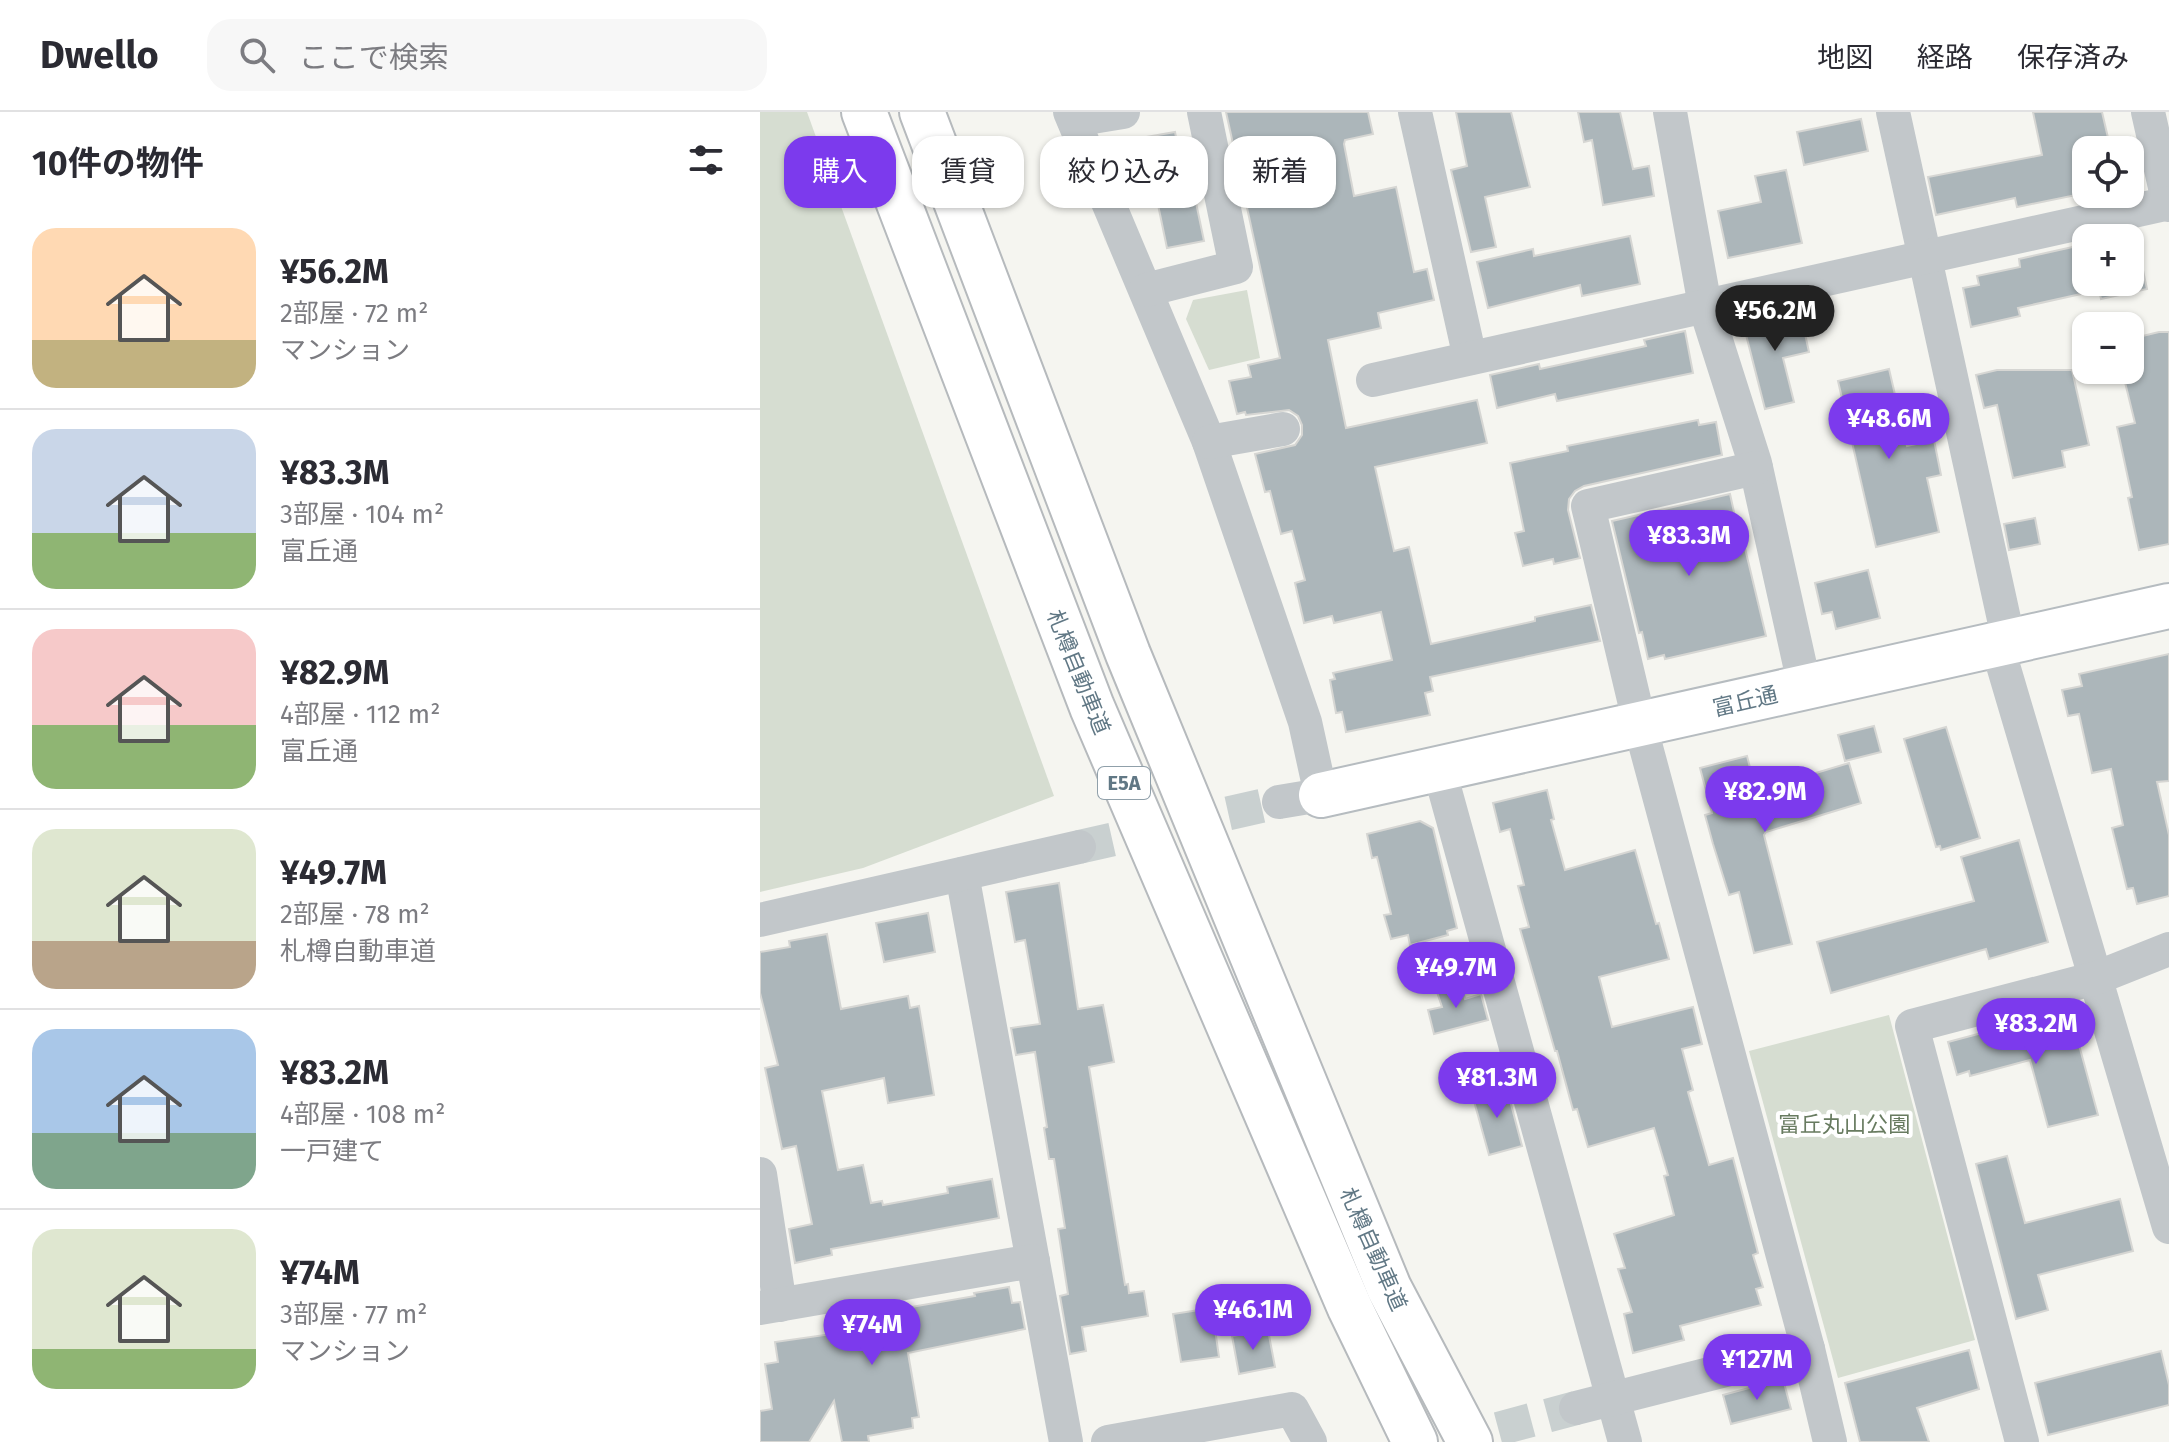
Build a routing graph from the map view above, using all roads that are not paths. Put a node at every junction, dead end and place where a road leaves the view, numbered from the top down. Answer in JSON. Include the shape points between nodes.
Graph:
{"nodes":[{"id":1,"x":864,"y":112,"type":"edge"},
{"id":2,"x":922,"y":112,"type":"edge"},
{"id":3,"x":1123,"y":112,"type":"edge"},
{"id":4,"x":1204,"y":112,"type":"edge"},
{"id":5,"x":1415,"y":112,"type":"edge"},
{"id":6,"x":1670,"y":112,"type":"edge"},
{"id":7,"x":1893,"y":112,"type":"edge"},
{"id":8,"x":2148,"y":112,"type":"edge"},
{"id":9,"x":1072,"y":116,"type":"edge"},
{"id":10,"x":2169,"y":204,"type":"edge"},
{"id":11,"x":1923,"y":258,"type":"junction"},
{"id":12,"x":1146,"y":290,"type":"junction"},
{"id":13,"x":1705,"y":306,"type":"junction"},
{"id":14,"x":1470,"y":358,"type":"junction"},
{"id":15,"x":1373,"y":380,"type":"dead end"},
{"id":16,"x":1283,"y":429,"type":"dead end"},
{"id":17,"x":1209,"y":442,"type":"junction"},
{"id":18,"x":1756,"y":468,"type":"junction"},
{"id":19,"x":2169,"y":606,"type":"edge"},
{"id":20,"x":2003,"y":644,"type":"junction"},
{"id":21,"x":1805,"y":688,"type":"junction"},
{"id":22,"x":1640,"y":725,"type":"junction"},
{"id":23,"x":1439,"y":769,"type":"junction"},
{"id":24,"x":1300,"y":798,"type":"joint"},
{"id":25,"x":1079,"y":847,"type":"tunnel mouth"},
{"id":26,"x":962,"y":874,"type":"junction"},
{"id":27,"x":760,"y":920,"type":"edge"},
{"id":28,"x":2169,"y":949,"type":"edge"},
{"id":29,"x":2096,"y":978,"type":"junction"},
{"id":30,"x":760,"y":1174,"type":"edge"},
{"id":31,"x":2163,"y":1185,"type":"edge"},
{"id":32,"x":2169,"y":1227,"type":"edge"},
{"id":33,"x":1033,"y":1261,"type":"junction"},
{"id":34,"x":770,"y":1307,"type":"edge"},
{"id":35,"x":1808,"y":1349,"type":"junction"},
{"id":36,"x":1613,"y":1398,"type":"junction"},
{"id":37,"x":1576,"y":1408,"type":"tunnel mouth"},
{"id":38,"x":1181,"y":1436,"type":"edge"},
{"id":39,"x":1066,"y":1442,"type":"edge"},
{"id":40,"x":1108,"y":1442,"type":"edge"},
{"id":41,"x":1310,"y":1442,"type":"edge"},
{"id":42,"x":1415,"y":1442,"type":"edge"},
{"id":43,"x":1470,"y":1442,"type":"edge"},
{"id":44,"x":1625,"y":1442,"type":"edge"},
{"id":45,"x":1830,"y":1442,"type":"edge"},
{"id":46,"x":2022,"y":1442,"type":"edge"}],
"edges":[{"from":1,"to":42,"type":"main road","name":"札樽自動車道","number":"E5A","via":[[1092,707],[1350,1308]]},
{"from":2,"to":43,"type":"main road","name":"札樽自動車道","number":"E5A","via":[[1128,654],[1389,1288]]},
{"from":3,"to":9,"type":"street"},
{"from":4,"to":12,"type":"street","via":[[1236,267]]},
{"from":5,"to":14,"type":"street"},
{"from":6,"to":13,"type":"street"},
{"from":7,"to":11,"type":"street"},
{"from":8,"to":10,"type":"street"},
{"from":9,"to":12,"type":"street"},
{"from":10,"to":11,"type":"street"},
{"from":11,"to":13,"type":"street"},
{"from":11,"to":20,"type":"street"},
{"from":12,"to":17,"type":"street"},
{"from":13,"to":14,"type":"street"},
{"from":13,"to":18,"type":"street"},
{"from":14,"to":15,"type":"street"},
{"from":16,"to":17,"type":"street"},
{"from":17,"to":24,"type":"street","via":[[1305,722]]},
{"from":18,"to":21,"type":"street"},
{"from":18,"to":22,"type":"street","via":[[1588,506]]},
{"from":19,"to":20,"type":"main road","name":"富丘通"},
{"from":20,"to":21,"type":"main road","name":"富丘通"},
{"from":20,"to":29,"type":"street"},
{"from":21,"to":22,"type":"main road","name":"富丘通"},
{"from":22,"to":23,"type":"main road","name":"富丘通"},
{"from":22,"to":35,"type":"street"},
{"from":23,"to":24,"type":"main road","name":"富丘通"},
{"from":23,"to":36,"type":"street"},
{"from":25,"to":26,"type":"street"},
{"from":26,"to":27,"type":"street"},
{"from":26,"to":33,"type":"street"},
{"from":28,"to":29,"type":"street"},
{"from":29,"to":31,"type":"street"},
{"from":29,"to":46,"type":"street","via":[[1912,1026]]},
{"from":30,"to":34,"type":"street"},
{"from":31,"to":32,"type":"street"},
{"from":33,"to":34,"type":"street"},
{"from":33,"to":39,"type":"street"},
{"from":35,"to":36,"type":"street"},
{"from":35,"to":45,"type":"street"},
{"from":36,"to":37,"type":"street"},
{"from":36,"to":44,"type":"street"},
{"from":38,"to":40,"type":"street"},
{"from":38,"to":41,"type":"street","via":[[1292,1409]]}]}
